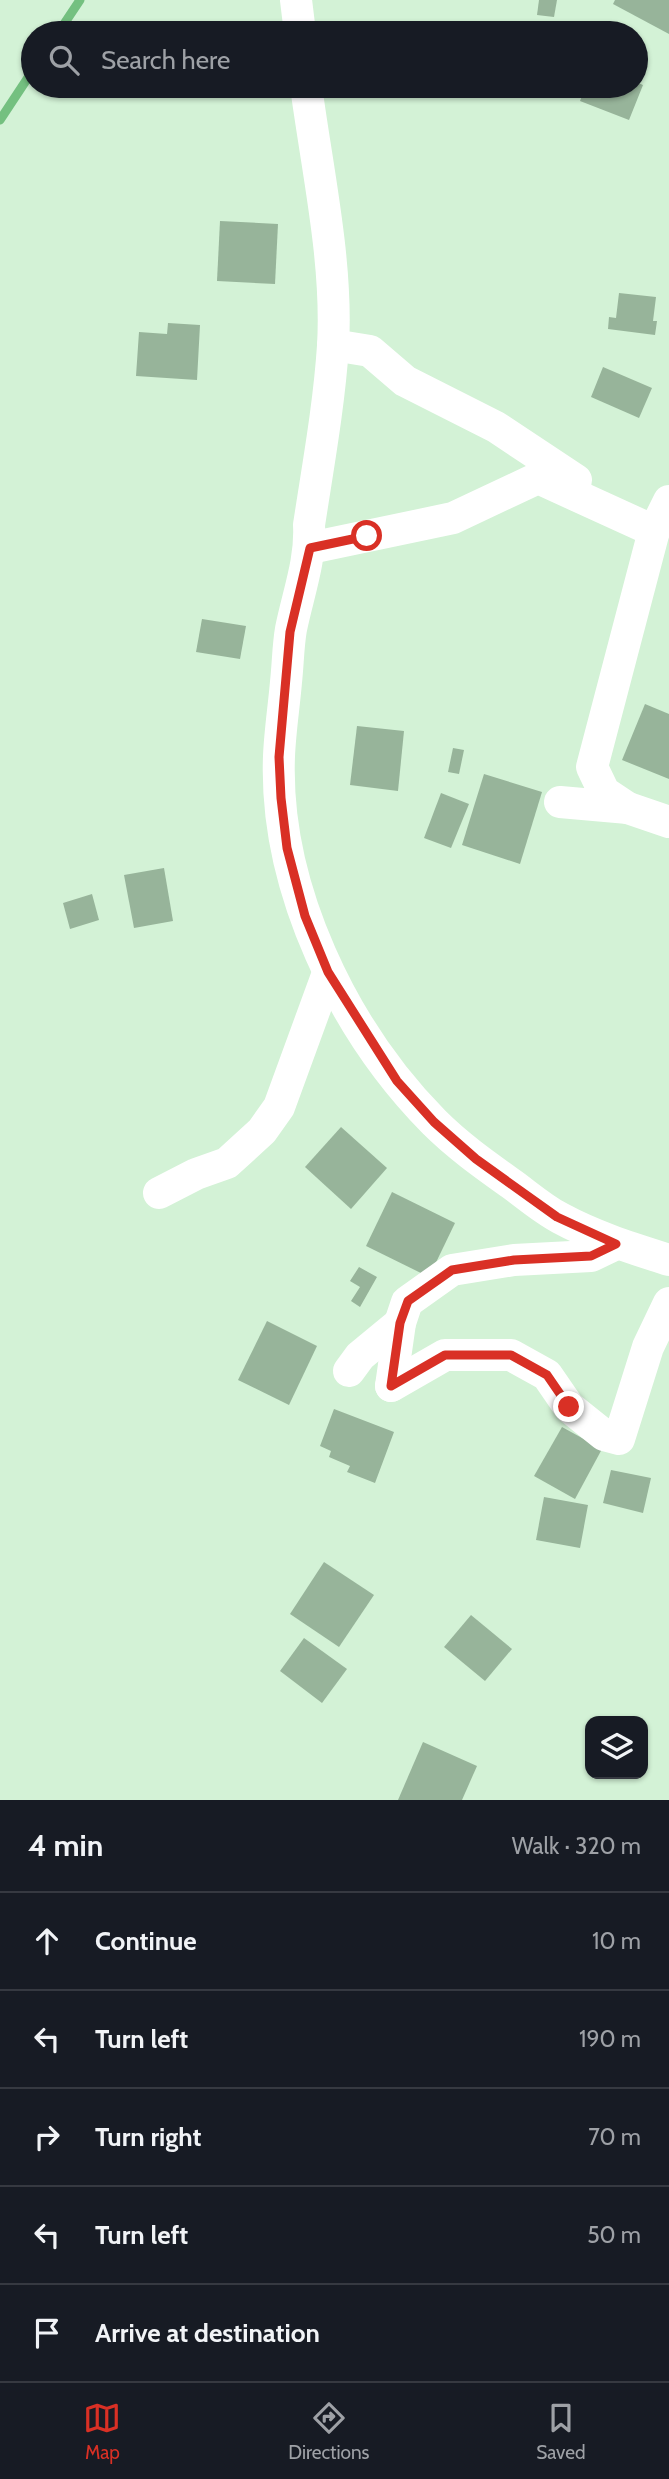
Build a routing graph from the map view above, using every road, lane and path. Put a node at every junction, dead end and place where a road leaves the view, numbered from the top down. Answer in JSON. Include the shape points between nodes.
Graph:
{"nodes":[{"id":1,"x":296,"y":0,"type":"edge"},
{"id":2,"x":299,"y":21,"type":"edge"},
{"id":3,"x":308,"y":98,"type":"edge"},
{"id":4,"x":333,"y":309,"type":"junction"},
{"id":5,"x":333,"y":345,"type":"junction"},
{"id":6,"x":370,"y":351,"type":"junction"},
{"id":7,"x":669,"y":501,"type":"edge"},
{"id":8,"x":661,"y":539,"type":"edge"},
{"id":9,"x":310,"y":548,"type":"junction"},
{"id":10,"x":560,"y":802,"type":"dead end"},
{"id":11,"x":628,"y":808,"type":"junction"},
{"id":12,"x":669,"y":822,"type":"edge"},
{"id":13,"x":328,"y":972,"type":"junction"},
{"id":14,"x":159,"y":1193,"type":"dead end"},
{"id":15,"x":616,"y":1244,"type":"junction"},
{"id":16,"x":669,"y":1260,"type":"edge"},
{"id":17,"x":669,"y":1303,"type":"edge"},
{"id":18,"x":400,"y":1323,"type":"junction"},
{"id":19,"x":349,"y":1371,"type":"dead end"}],
"edges":[{"from":1,"to":2,"type":"street"},
{"from":3,"to":4,"type":"street"},
{"from":4,"to":5,"type":"street"},
{"from":4,"to":6,"type":"street"},
{"from":5,"to":6,"type":"street"},
{"from":5,"to":9,"type":"street","via":[[309,525]]},
{"from":6,"to":8,"type":"street","via":[[405,381],[496,427]]},
{"from":7,"to":8,"type":"street"},
{"from":8,"to":9,"type":"street","via":[[538,478],[453,518]]},
{"from":8,"to":11,"type":"street","via":[[592,767],[604,792]]},
{"from":9,"to":13,"type":"street","via":[[290,632],[279,757],[287,848],[305,916]]},
{"from":10,"to":11,"type":"street"},
{"from":11,"to":12,"type":"street"},
{"from":13,"to":14,"type":"street","via":[[279,1107],[262,1131],[227,1163]]},
{"from":13,"to":15,"type":"street","via":[[397,1081],[434,1122],[476,1159],[557,1217]]},
{"from":15,"to":16,"type":"street"},
{"from":15,"to":18,"type":"street","via":[[591,1256],[514,1260],[452,1270],[408,1301]]},
{"from":17,"to":18,"type":"street","via":[[648,1347],[620,1440],[604,1434],[569,1407],[547,1375],[511,1355],[445,1355],[391,1386]]},
{"from":18,"to":19,"type":"street"}]}
